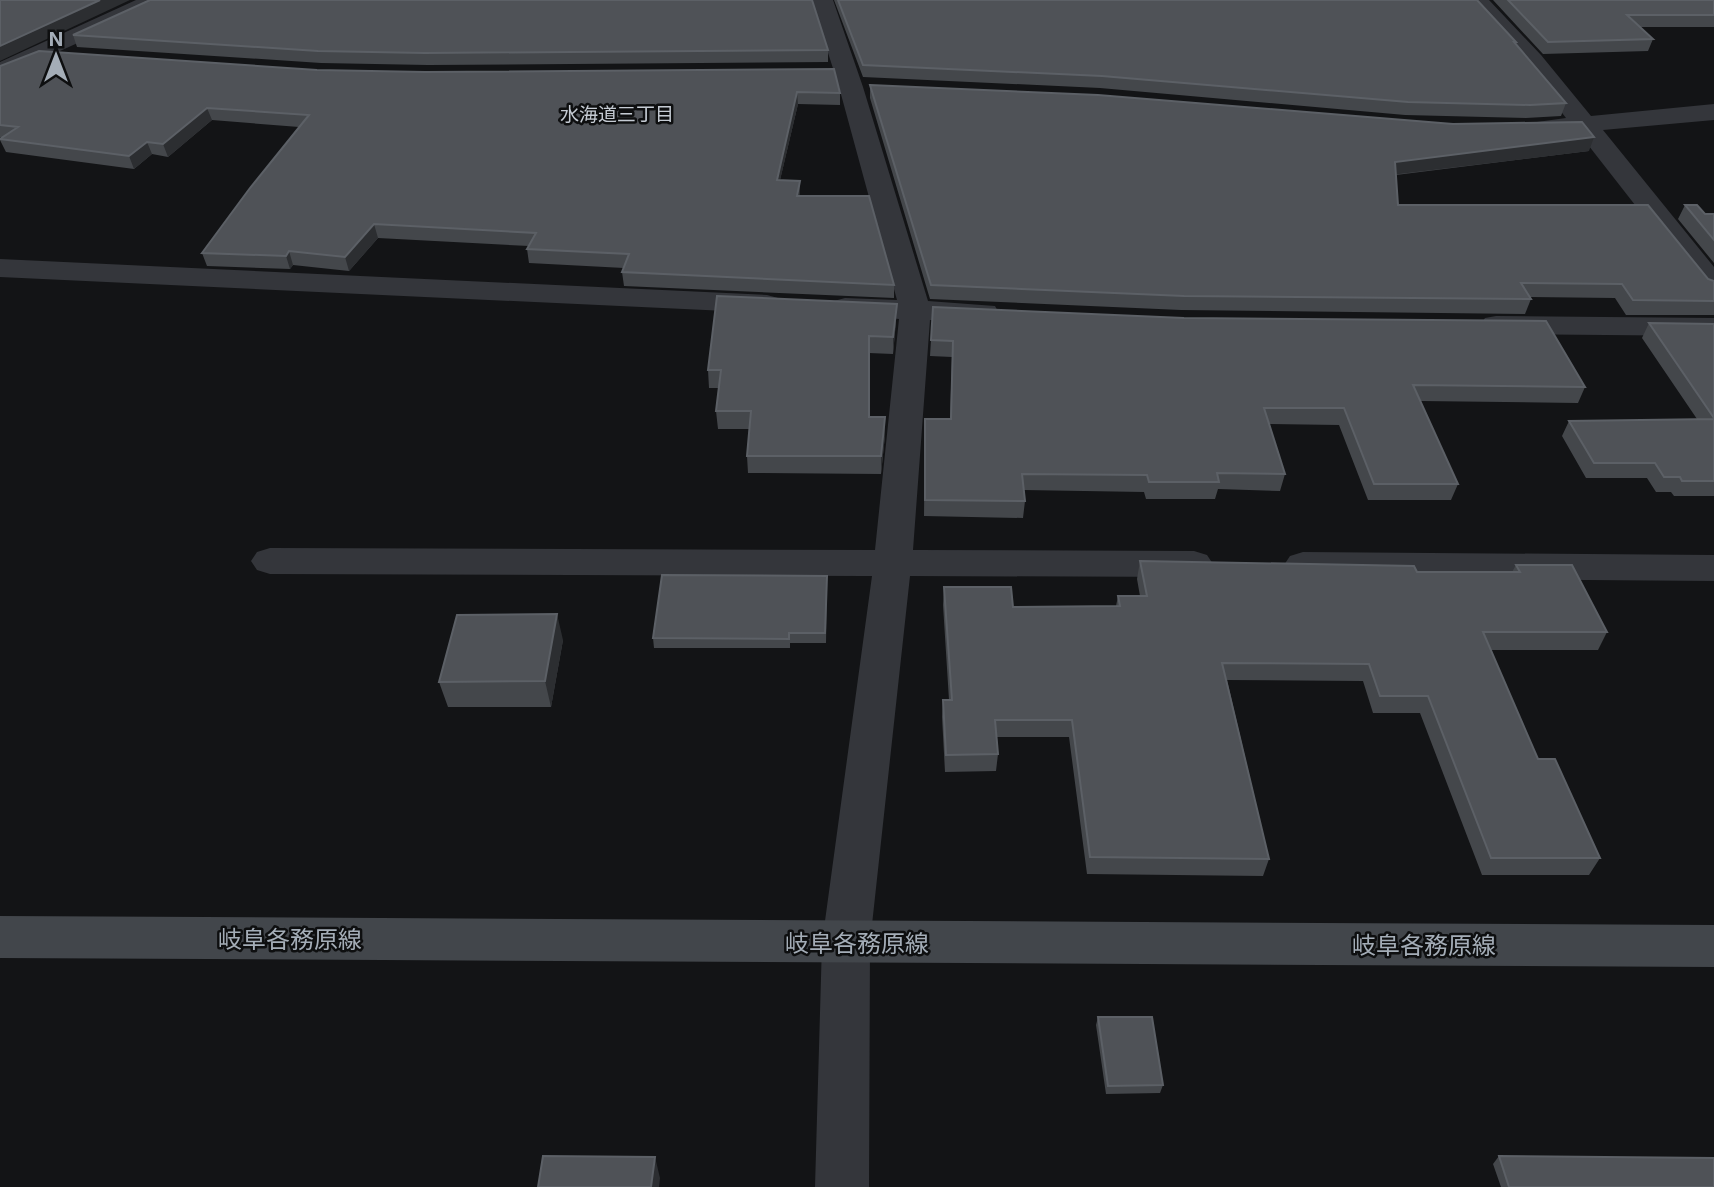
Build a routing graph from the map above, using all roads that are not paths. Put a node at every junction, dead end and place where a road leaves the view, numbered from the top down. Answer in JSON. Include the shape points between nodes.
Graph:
{"nodes":[{"id":1,"x":154,"y":0,"type":"edge"},
{"id":2,"x":822,"y":0,"type":"edge"},
{"id":3,"x":1477,"y":0,"type":"edge"},
{"id":4,"x":46,"y":52,"type":"junction"},
{"id":5,"x":78,"y":57,"type":"edge"},
{"id":6,"x":0,"y":71,"type":"edge"},
{"id":7,"x":817,"y":72,"type":"edge"},
{"id":8,"x":858,"y":83,"type":"junction"},
{"id":9,"x":1714,"y":112,"type":"edge"},
{"id":10,"x":1586,"y":124,"type":"junction"},
{"id":11,"x":1511,"y":130,"type":"edge"},
{"id":12,"x":0,"y":268,"type":"edge"},
{"id":13,"x":1714,"y":286,"type":"edge"},
{"id":14,"x":915,"y":310,"type":"junction"},
{"id":15,"x":1008,"y":314,"type":"edge"},
{"id":16,"x":1468,"y":325,"type":"edge"},
{"id":17,"x":1714,"y":327,"type":"edge"},
{"id":18,"x":270,"y":561,"type":"dead end"},
{"id":19,"x":893,"y":561,"type":"junction"},
{"id":20,"x":1227,"y":564,"type":"edge"},
{"id":21,"x":1269,"y":564,"type":"edge"},
{"id":22,"x":1714,"y":568,"type":"edge"},
{"id":23,"x":0,"y":937,"type":"edge"},
{"id":24,"x":846,"y":943,"type":"junction"},
{"id":25,"x":1714,"y":946,"type":"edge"},
{"id":26,"x":842,"y":1187,"type":"edge"}],
"edges":[{"from":1,"to":4,"type":"street"},
{"from":2,"to":8,"type":"street"},
{"from":3,"to":10,"type":"street"},
{"from":4,"to":5,"type":"street"},
{"from":4,"to":6,"type":"street"},
{"from":7,"to":8,"type":"street"},
{"from":8,"to":14,"type":"street"},
{"from":9,"to":10,"type":"street"},
{"from":10,"to":11,"type":"street"},
{"from":10,"to":13,"type":"street"},
{"from":12,"to":14,"type":"street"},
{"from":14,"to":15,"type":"street"},
{"from":14,"to":19,"type":"street"},
{"from":16,"to":17,"type":"street"},
{"from":18,"to":19,"type":"street"},
{"from":19,"to":20,"type":"street"},
{"from":19,"to":24,"type":"street"},
{"from":21,"to":22,"type":"street"},
{"from":23,"to":24,"type":"main road","name":"岐阜各務原線"},
{"from":24,"to":25,"type":"main road","name":"岐阜各務原線"},
{"from":24,"to":26,"type":"street"}]}
